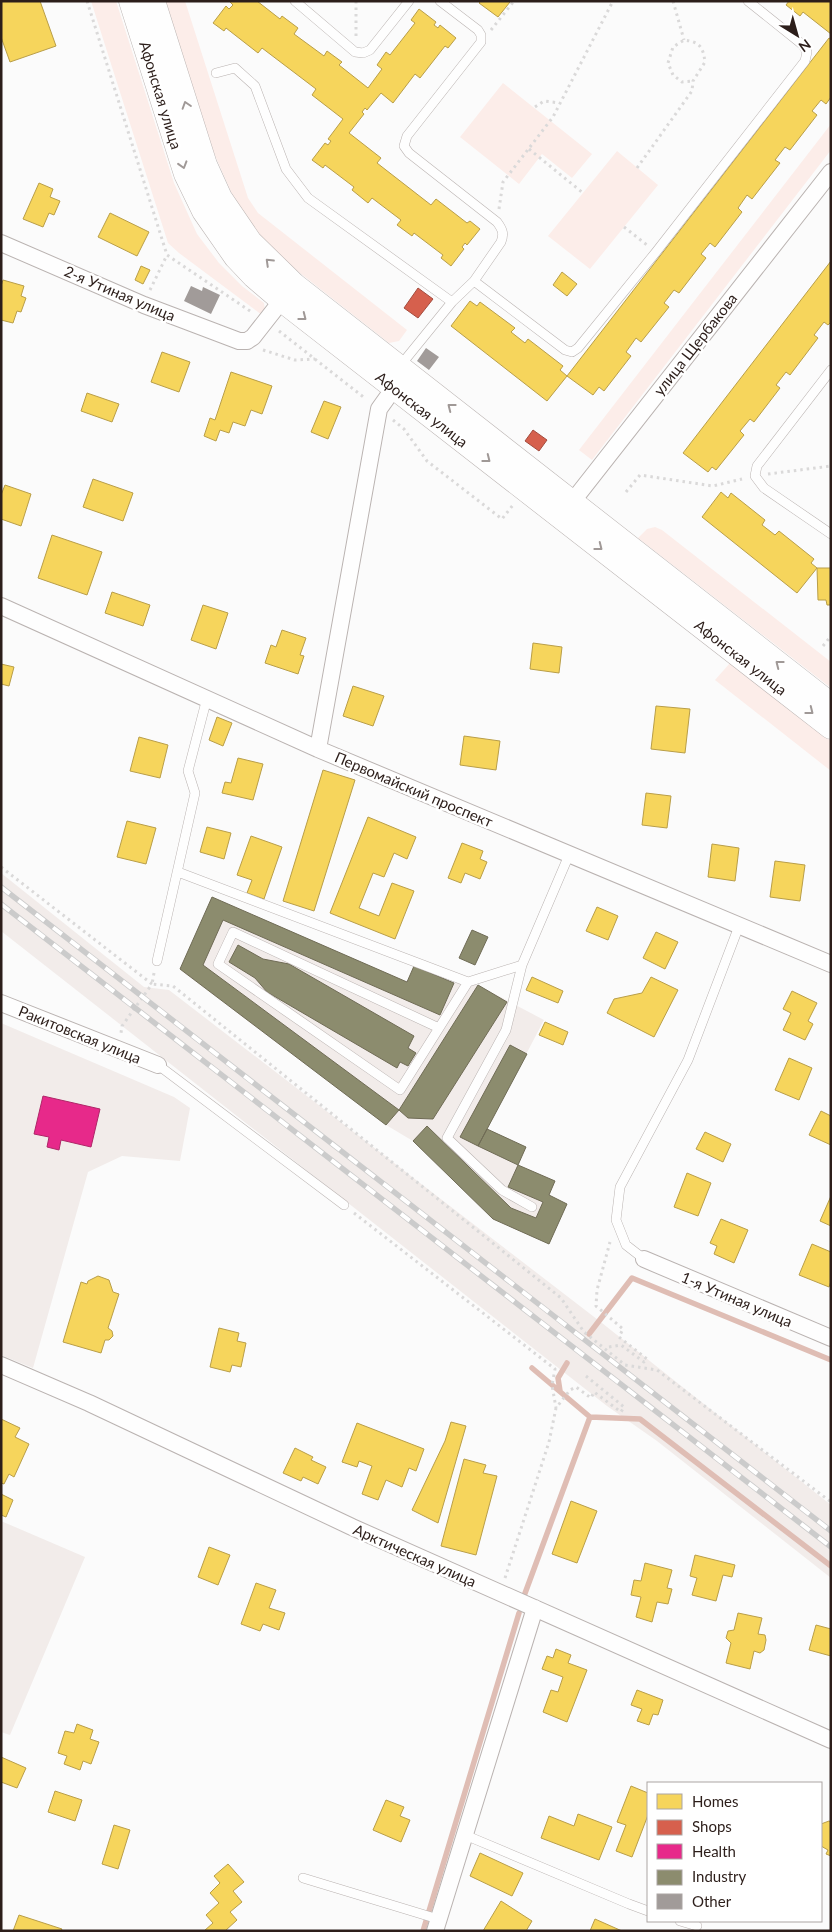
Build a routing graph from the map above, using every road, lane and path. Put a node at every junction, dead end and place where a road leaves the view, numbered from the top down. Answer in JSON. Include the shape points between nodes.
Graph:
{"nodes":[{"id":1,"x":131,"y":1,"type":"edge"},
{"id":2,"x":153,"y":1,"type":"edge"},
{"id":3,"x":294,"y":1,"type":"edge"},
{"id":4,"x":356,"y":1,"type":"edge"},
{"id":5,"x":409,"y":1,"type":"edge"},
{"id":6,"x":440,"y":1,"type":"edge"},
{"id":7,"x":514,"y":1,"type":"edge"},
{"id":8,"x":613,"y":1,"type":"edge"},
{"id":9,"x":673,"y":1,"type":"edge"},
{"id":10,"x":748,"y":1,"type":"edge"},
{"id":11,"x":684,"y":40,"type":"junction"},
{"id":12,"x":481,"y":42,"type":"junction"},
{"id":13,"x":355,"y":52,"type":"junction"},
{"id":14,"x":216,"y":73,"type":"dead end"},
{"id":15,"x":693,"y":81,"type":"junction"},
{"id":16,"x":560,"y":103,"type":"junction"},
{"id":17,"x":535,"y":108,"type":"dead end"},
{"id":18,"x":529,"y":149,"type":"junction"},
{"id":19,"x":637,"y":168,"type":"dead end"},
{"id":20,"x":831,"y":172,"type":"edge"},
{"id":21,"x":583,"y":193,"type":"dead end"},
{"id":22,"x":497,"y":222,"type":"junction"},
{"id":23,"x":624,"y":227,"type":"dead end"},
{"id":24,"x":1,"y":243,"type":"edge"},
{"id":25,"x":656,"y":252,"type":"junction"},
{"id":26,"x":167,"y":255,"type":"dead end"},
{"id":27,"x":474,"y":281,"type":"junction"},
{"id":28,"x":288,"y":293,"type":"junction"},
{"id":29,"x":452,"y":302,"type":"junction"},
{"id":30,"x":144,"y":305,"type":"junction"},
{"id":31,"x":239,"y":341,"type":"junction"},
{"id":32,"x":315,"y":359,"type":"dead end"},
{"id":33,"x":831,"y":370,"type":"edge"},
{"id":34,"x":397,"y":377,"type":"junction"},
{"id":35,"x":831,"y":466,"type":"edge"},
{"id":36,"x":755,"y":476,"type":"junction"},
{"id":37,"x":626,"y":492,"type":"dead end"},
{"id":38,"x":566,"y":509,"type":"junction"},
{"id":39,"x":831,"y":534,"type":"edge"},
{"id":40,"x":1,"y":606,"type":"edge"},
{"id":41,"x":831,"y":636,"type":"edge"},
{"id":42,"x":823,"y":646,"type":"dead end"},
{"id":43,"x":207,"y":698,"type":"junction"},
{"id":44,"x":831,"y":705,"type":"edge"},
{"id":45,"x":831,"y":727,"type":"edge"},
{"id":46,"x":318,"y":749,"type":"junction"},
{"id":47,"x":569,"y":854,"type":"junction"},
{"id":48,"x":1,"y":867,"type":"edge"},
{"id":49,"x":178,"y":872,"type":"junction"},
{"id":50,"x":738,"y":926,"type":"junction"},
{"id":51,"x":157,"y":961,"type":"joint"},
{"id":52,"x":831,"y":964,"type":"edge"},
{"id":53,"x":522,"y":965,"type":"junction"},
{"id":54,"x":468,"y":982,"type":"junction"},
{"id":55,"x":152,"y":984,"type":"junction"},
{"id":56,"x":1,"y":1003,"type":"edge"},
{"id":57,"x":439,"y":1028,"type":"junction"},
{"id":58,"x":117,"y":1049,"type":"junction"},
{"id":59,"x":158,"y":1065,"type":"joint"},
{"id":60,"x":344,"y":1205,"type":"joint"},
{"id":61,"x":532,"y":1207,"type":"dead end"},
{"id":62,"x":616,"y":1220,"type":"junction"},
{"id":63,"x":644,"y":1259,"type":"joint"},
{"id":64,"x":831,"y":1338,"type":"edge"},
{"id":65,"x":609,"y":1346,"type":"dead end"},
{"id":66,"x":1,"y":1365,"type":"edge"},
{"id":67,"x":586,"y":1376,"type":"dead end"},
{"id":68,"x":556,"y":1408,"type":"junction"},
{"id":69,"x":831,"y":1502,"type":"edge"},
{"id":70,"x":500,"y":1593,"type":"junction"},
{"id":71,"x":535,"y":1608,"type":"junction"},
{"id":72,"x":831,"y":1740,"type":"edge"},
{"id":73,"x":465,"y":1835,"type":"junction"},
{"id":74,"x":303,"y":1878,"type":"dead end"},
{"id":75,"x":647,"y":1911,"type":"edge"},
{"id":76,"x":683,"y":1922,"type":"edge"},
{"id":77,"x":437,"y":1925,"type":"edge"},
{"id":78,"x":697,"y":1926,"type":"dead end"}],
"edges":[{"from":1,"to":28,"type":"street","name":"Афонская улица","one_way":true,"via":[[186,174],[204,211],[236,257],[254,276]]},
{"from":28,"to":2,"type":"street","name":"Афонская улица","one_way":true,"via":[[220,198],[206,165]]},
{"from":3,"to":13,"type":"lane"},
{"from":4,"to":13,"type":"path"},
{"from":5,"to":13,"type":"lane","via":[[370,50],[363,54]]},
{"from":6,"to":12,"type":"lane","via":[[478,30]]},
{"from":7,"to":12,"type":"path"},
{"from":8,"to":16,"type":"path"},
{"from":9,"to":11,"type":"path"},
{"from":10,"to":25,"type":"lane","via":[[803,45],[807,52],[804,61]]},
{"from":11,"to":15,"type":"path","via":[[694,41],[703,49],[705,62]]},
{"from":11,"to":15,"type":"path","via":[[673,47],[668,63],[672,75],[682,82]]},
{"from":12,"to":22,"type":"lane","via":[[407,136],[404,146]]},
{"from":14,"to":29,"type":"lane","via":[[235,68],[255,86],[286,169],[308,198]]},
{"from":15,"to":19,"type":"path","via":[[692,91]]},
{"from":16,"to":17,"type":"path","via":[[544,101]]},
{"from":16,"to":18,"type":"path"},
{"from":18,"to":21,"type":"path"},
{"from":18,"to":22,"type":"path","via":[[503,182]]},
{"from":20,"to":38,"type":"street","name":"улица Щербакова"},
{"from":22,"to":27,"type":"lane","via":[[504,235]]},
{"from":23,"to":25,"type":"path"},
{"from":24,"to":30,"type":"street","name":"2-я Утиная улица"},
{"from":25,"to":27,"type":"lane","via":[[572,352]]},
{"from":26,"to":30,"type":"path"},
{"from":27,"to":29,"type":"lane"},
{"from":28,"to":31,"type":"street","via":[[253,337]]},
{"from":28,"to":34,"type":"street","name":"Афонская улица"},
{"from":29,"to":34,"type":"lane"},
{"from":30,"to":31,"type":"street","name":"2-я Утиная улица"},
{"from":31,"to":32,"type":"path","via":[[295,360]]},
{"from":33,"to":36,"type":"lane","via":[[757,466]]},
{"from":34,"to":38,"type":"street","name":"Афонская улица"},
{"from":34,"to":46,"type":"street","via":[[379,409],[378,440]]},
{"from":35,"to":36,"type":"path"},
{"from":36,"to":37,"type":"path","via":[[713,486],[640,474]]},
{"from":36,"to":39,"type":"lane","via":[[764,488]]},
{"from":44,"to":38,"type":"street","name":"Афонская улица","one_way":true},
{"from":38,"to":45,"type":"street","name":"Афонская улица","one_way":true},
{"from":40,"to":43,"type":"street","name":"Первомайский проспект"},
{"from":41,"to":42,"type":"path"},
{"from":43,"to":46,"type":"street","name":"Первомайский проспект"},
{"from":43,"to":49,"type":"lane","via":[[188,771],[195,793]]},
{"from":46,"to":47,"type":"street","name":"Первомайский проспект"},
{"from":47,"to":50,"type":"street","name":"Первомайский проспект"},
{"from":47,"to":53,"type":"lane"},
{"from":48,"to":55,"type":"path"},
{"from":49,"to":51,"type":"lane"},
{"from":49,"to":54,"type":"lane"},
{"from":50,"to":52,"type":"street","name":"Первомайский проспект"},
{"from":50,"to":62,"type":"lane","via":[[688,1060],[620,1187]]},
{"from":51,"to":55,"type":"path"},
{"from":53,"to":54,"type":"lane"},
{"from":53,"to":61,"type":"lane","via":[[506,1030],[447,1138],[502,1190]]},
{"from":54,"to":57,"type":"lane"},
{"from":55,"to":58,"type":"path","via":[[122,1026]]},
{"from":55,"to":69,"type":"path","via":[[173,986],[561,1298],[584,1332],[624,1365],[657,1370]]},
{"from":56,"to":58,"type":"street","name":"Ракитовская улица"},
{"from":57,"to":57,"type":"lane","via":[[400,1090],[218,964],[233,932]]},
{"from":58,"to":59,"type":"street","name":"Ракитовская улица"},
{"from":59,"to":60,"type":"lane"},
{"from":60,"to":68,"type":"path","via":[[555,1369],[552,1385]]},
{"from":62,"to":63,"type":"lane","via":[[626,1245]]},
{"from":62,"to":65,"type":"path","via":[[597,1290],[596,1306],[623,1330],[619,1337],[647,1359],[644,1362],[621,1345]]},
{"from":63,"to":64,"type":"street","name":"1-я Утиная улица"},
{"from":66,"to":70,"type":"street","name":"Арктическая улица"},
{"from":67,"to":68,"type":"path","via":[[624,1407],[621,1412],[594,1392],[591,1398],[576,1387]]},
{"from":68,"to":70,"type":"path","via":[[549,1442]]},
{"from":70,"to":71,"type":"street","name":"Арктическая улица"},
{"from":71,"to":72,"type":"street","name":"Арктическая улица"},
{"from":71,"to":73,"type":"street"},
{"from":73,"to":75,"type":"lane"},
{"from":73,"to":77,"type":"street"},
{"from":74,"to":77,"type":"lane"},
{"from":76,"to":78,"type":"lane"}]}
